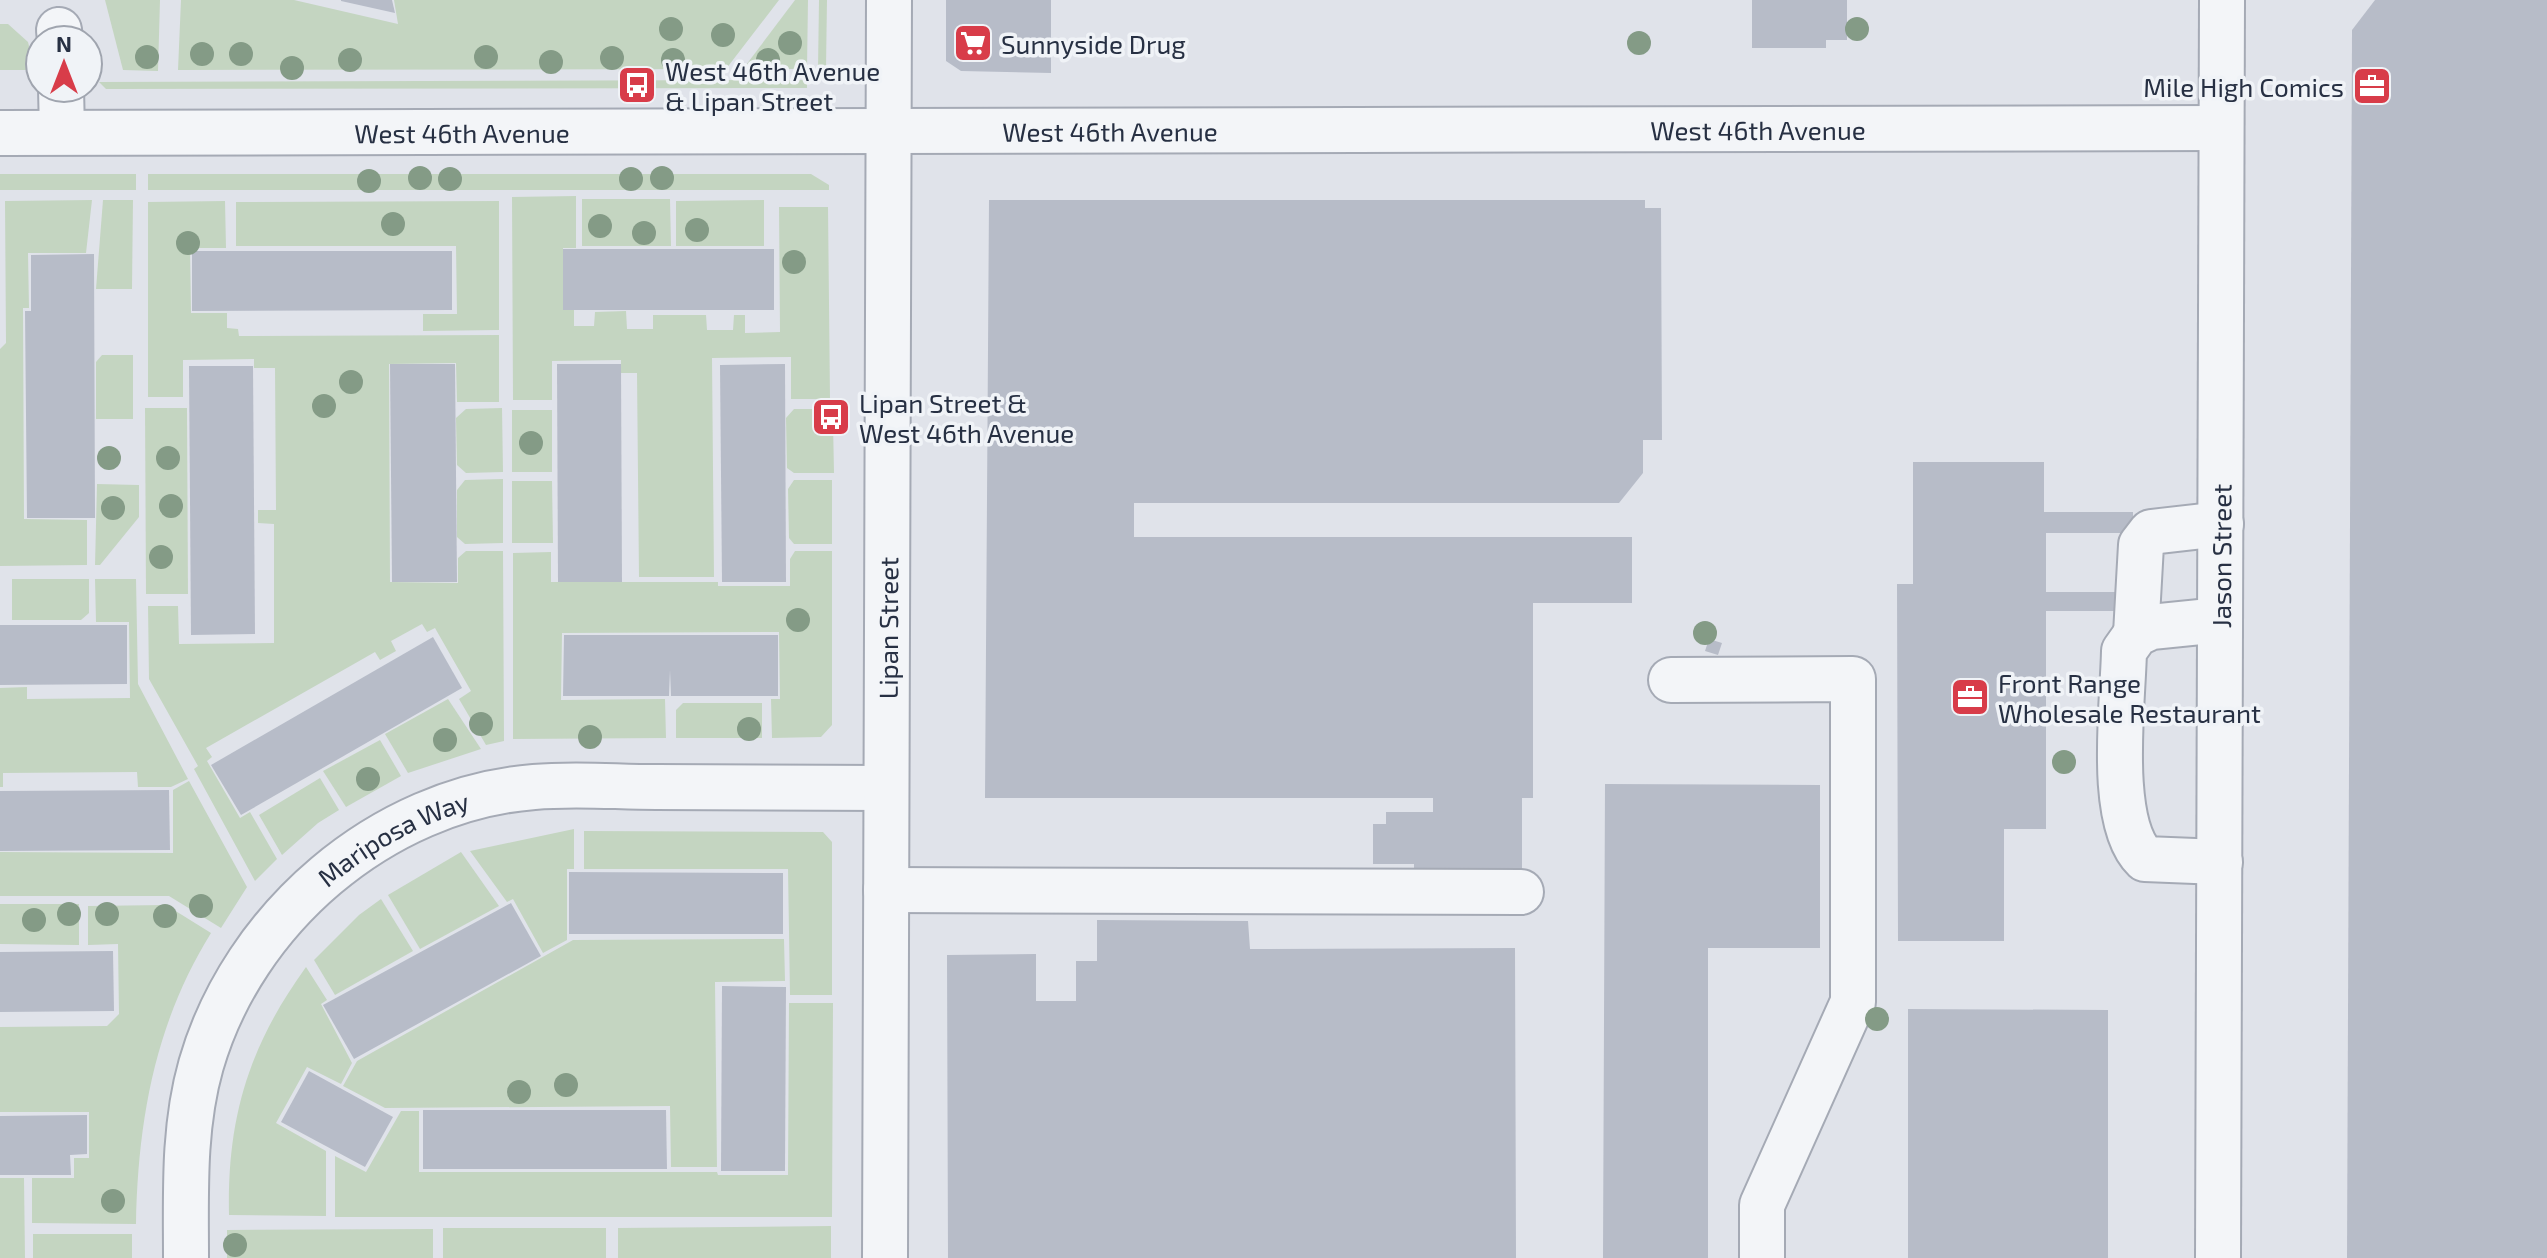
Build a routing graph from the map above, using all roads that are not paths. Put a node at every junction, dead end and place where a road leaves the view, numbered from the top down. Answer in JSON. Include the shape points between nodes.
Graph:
{"nodes":[{"id":1,"x":889,"y":0,"type":"edge"},
{"id":2,"x":2227,"y":6,"type":"edge"},
{"id":3,"x":61,"y":104,"type":"edge"},
{"id":4,"x":2221,"y":128,"type":"junction"},
{"id":5,"x":888,"y":131,"type":"junction"},
{"id":6,"x":62,"y":132,"type":"junction"},
{"id":7,"x":0,"y":133,"type":"edge"},
{"id":8,"x":2221,"y":524,"type":"junction"},
{"id":9,"x":2220,"y":620,"type":"junction"},
{"id":10,"x":2136,"y":634,"type":"junction"},
{"id":11,"x":1671,"y":680,"type":"dead end"},
{"id":12,"x":886,"y":788,"type":"junction"},
{"id":13,"x":2220,"y":862,"type":"junction"},
{"id":14,"x":886,"y":890,"type":"junction"},
{"id":15,"x":1521,"y":892,"type":"dead end"},
{"id":16,"x":186,"y":1258,"type":"edge"},
{"id":17,"x":885,"y":1258,"type":"edge"},
{"id":18,"x":1762,"y":1258,"type":"edge"},
{"id":19,"x":2218,"y":1258,"type":"edge"}],
"edges":[{"from":1,"to":5,"type":"street","name":"Lipan Street"},
{"from":2,"to":4,"type":"street","name":"Jason Street"},
{"from":3,"to":6,"type":"street"},
{"from":4,"to":5,"type":"street","name":"West 46th Avenue"},
{"from":4,"to":8,"type":"street","name":"Jason Street"},
{"from":5,"to":6,"type":"street","name":"West 46th Avenue"},
{"from":5,"to":12,"type":"street","name":"Lipan Street"},
{"from":6,"to":7,"type":"street","name":"West 46th Avenue"},
{"from":8,"to":9,"type":"street","name":"Jason Street"},
{"from":8,"to":10,"type":"street","via":[[2151,532],[2141,545]]},
{"from":9,"to":10,"type":"street","via":[[2151,627]]},
{"from":9,"to":13,"type":"street","name":"Jason Street"},
{"from":10,"to":13,"type":"street","via":[[2124,651],[2121,803],[2126,831],[2145,859]]},
{"from":11,"to":18,"type":"street","via":[[1853,679],[1853,1002],[1762,1205]]},
{"from":12,"to":14,"type":"street","name":"Lipan Street"},
{"from":12,"to":16,"type":"street","name":"Mariposa Way","via":[[533,787],[453,803],[379,835],[303,895],[236,981],[201,1065],[186,1153]]},
{"from":13,"to":19,"type":"street","name":"Jason Street"},
{"from":14,"to":15,"type":"street"},
{"from":14,"to":17,"type":"street","name":"Lipan Street"}]}
